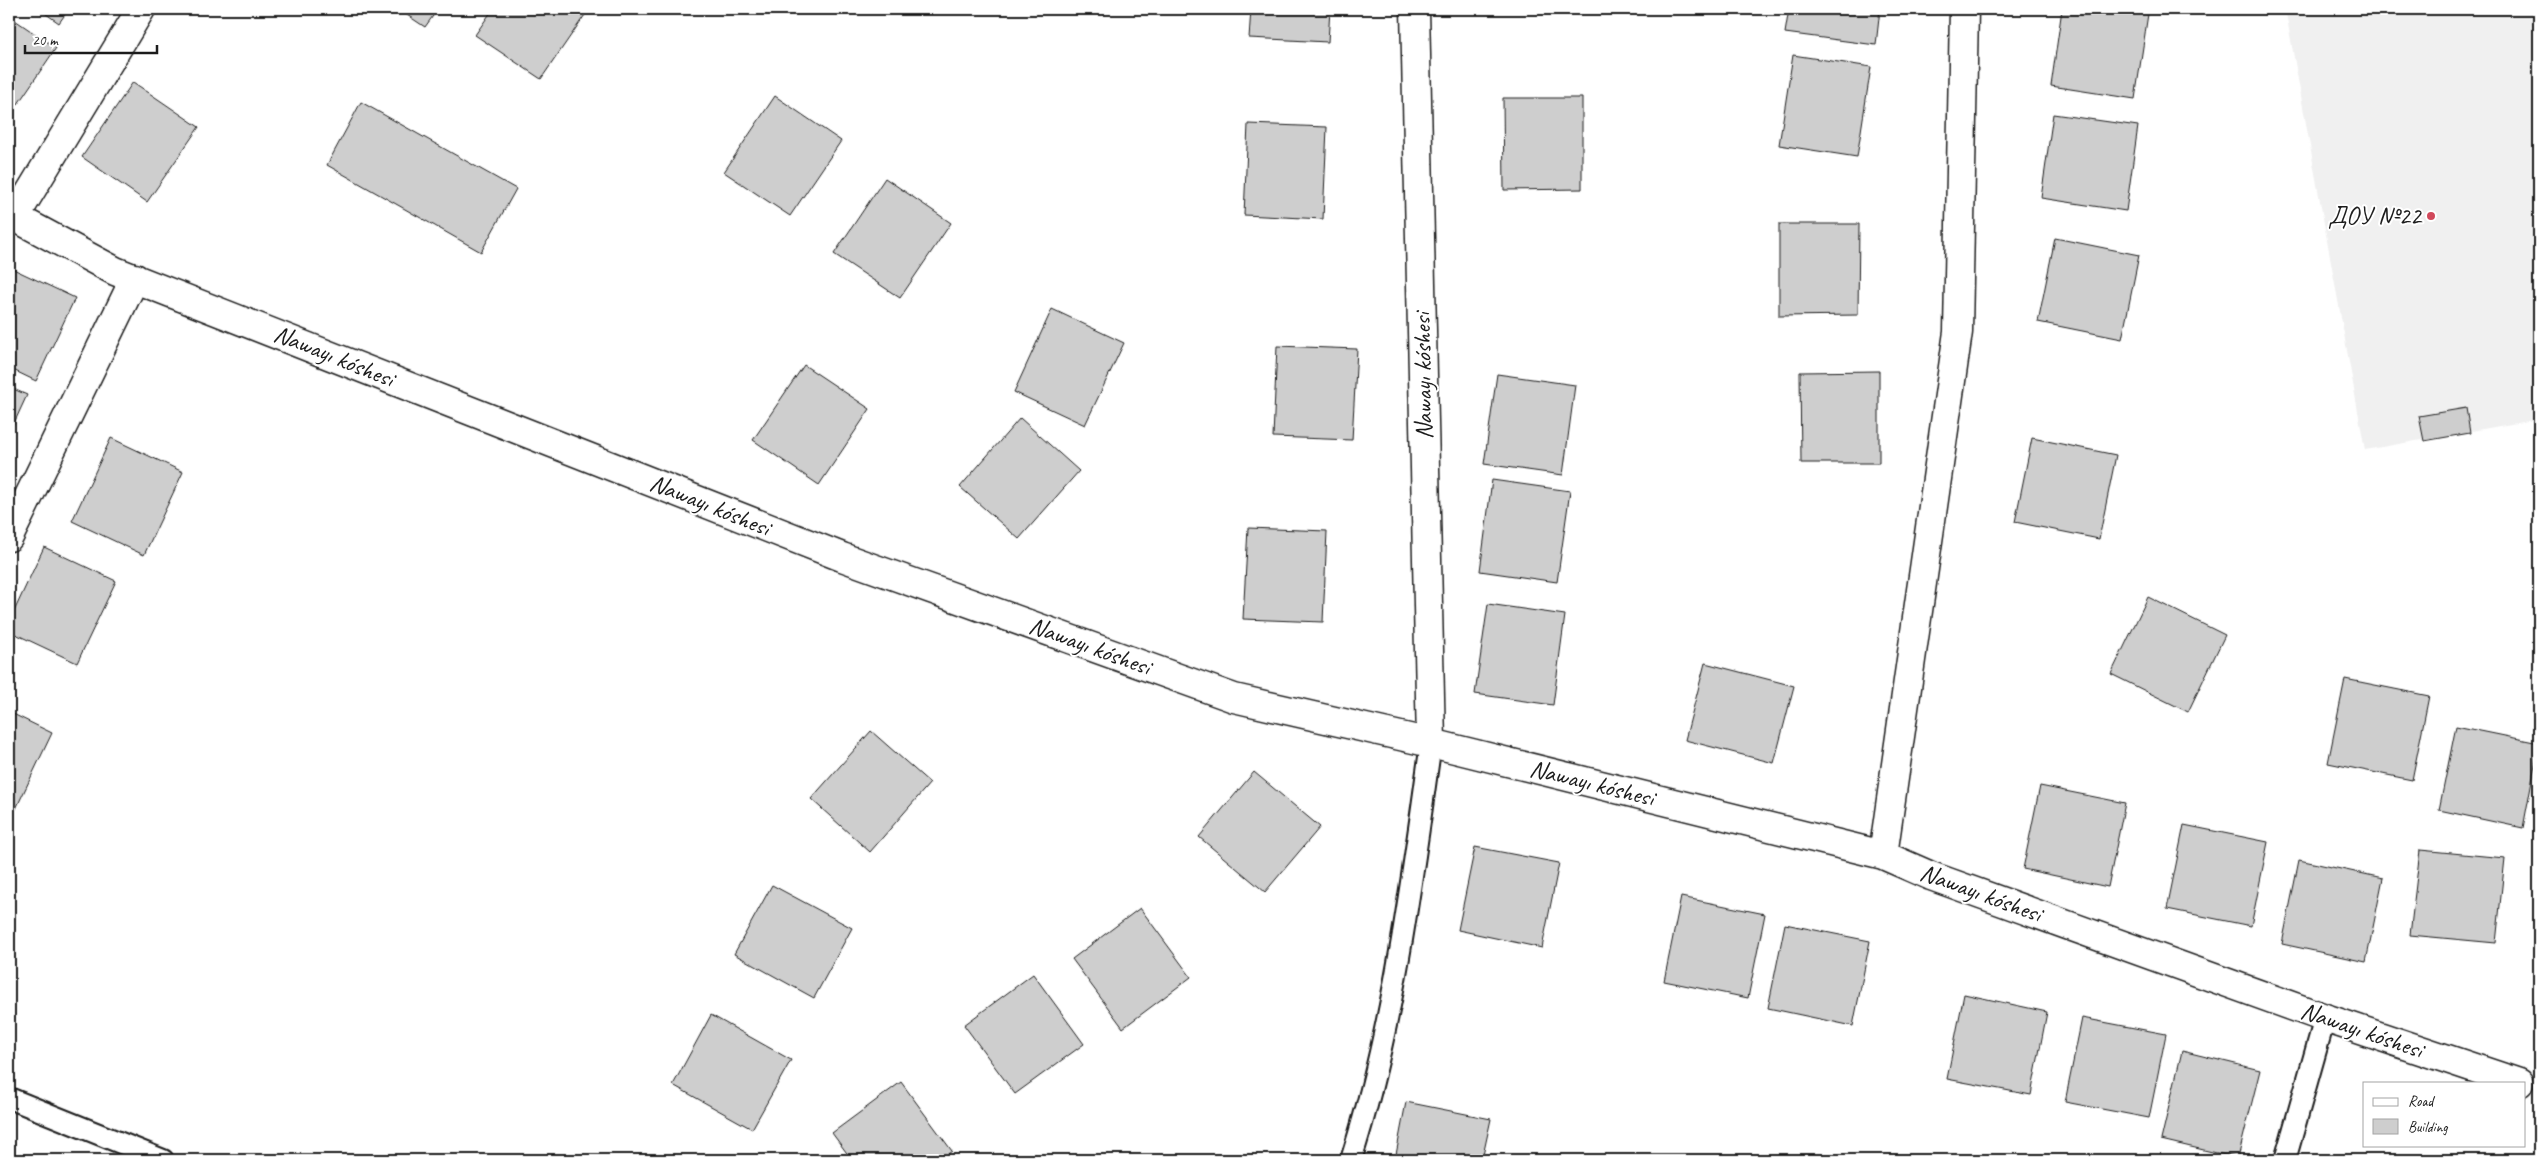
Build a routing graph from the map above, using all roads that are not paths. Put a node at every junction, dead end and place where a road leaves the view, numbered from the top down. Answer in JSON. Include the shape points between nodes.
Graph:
{"nodes":[{"id":1,"x":141,"y":9,"type":"edge"},
{"id":2,"x":1415,"y":9,"type":"edge"},
{"id":3,"x":1964,"y":9,"type":"edge"},
{"id":4,"x":12,"y":216,"type":"edge"},
{"id":5,"x":135,"y":278,"type":"junction"},
{"id":6,"x":9,"y":537,"type":"edge"},
{"id":7,"x":1431,"y":743,"type":"junction"},
{"id":8,"x":1883,"y":855,"type":"junction"},
{"id":9,"x":2326,"y":1018,"type":"junction"},
{"id":10,"x":2516,"y":1082,"type":"edge"},
{"id":11,"x":2526,"y":1086,"type":"edge"},
{"id":12,"x":2539,"y":1090,"type":"edge"},
{"id":13,"x":9,"y":1098,"type":"edge"},
{"id":14,"x":163,"y":1160,"type":"edge"},
{"id":15,"x":1351,"y":1160,"type":"edge"},
{"id":16,"x":2285,"y":1160,"type":"edge"}],
"edges":[{"from":1,"to":4,"type":"street"},
{"from":2,"to":7,"type":"street","name":"Nawayı kóshesi"},
{"from":3,"to":8,"type":"street","via":[[1958,332]]},
{"from":4,"to":5,"type":"street","name":"Nawayı kóshesi","via":[[115,271]]},
{"from":5,"to":6,"type":"street"},
{"from":5,"to":7,"type":"street","name":"Nawayı kóshesi","via":[[842,557],[1234,698]]},
{"from":7,"to":8,"type":"street","name":"Nawayı kóshesi"},
{"from":7,"to":15,"type":"lane","via":[[1398,970],[1363,1123]]},
{"from":8,"to":9,"type":"street","name":"Nawayı kóshesi","via":[[1931,876]]},
{"from":9,"to":10,"type":"street","name":"Nawayı kóshesi"},
{"from":9,"to":16,"type":"lane"},
{"from":11,"to":12,"type":"street"},
{"from":13,"to":14,"type":"lane"}]}
